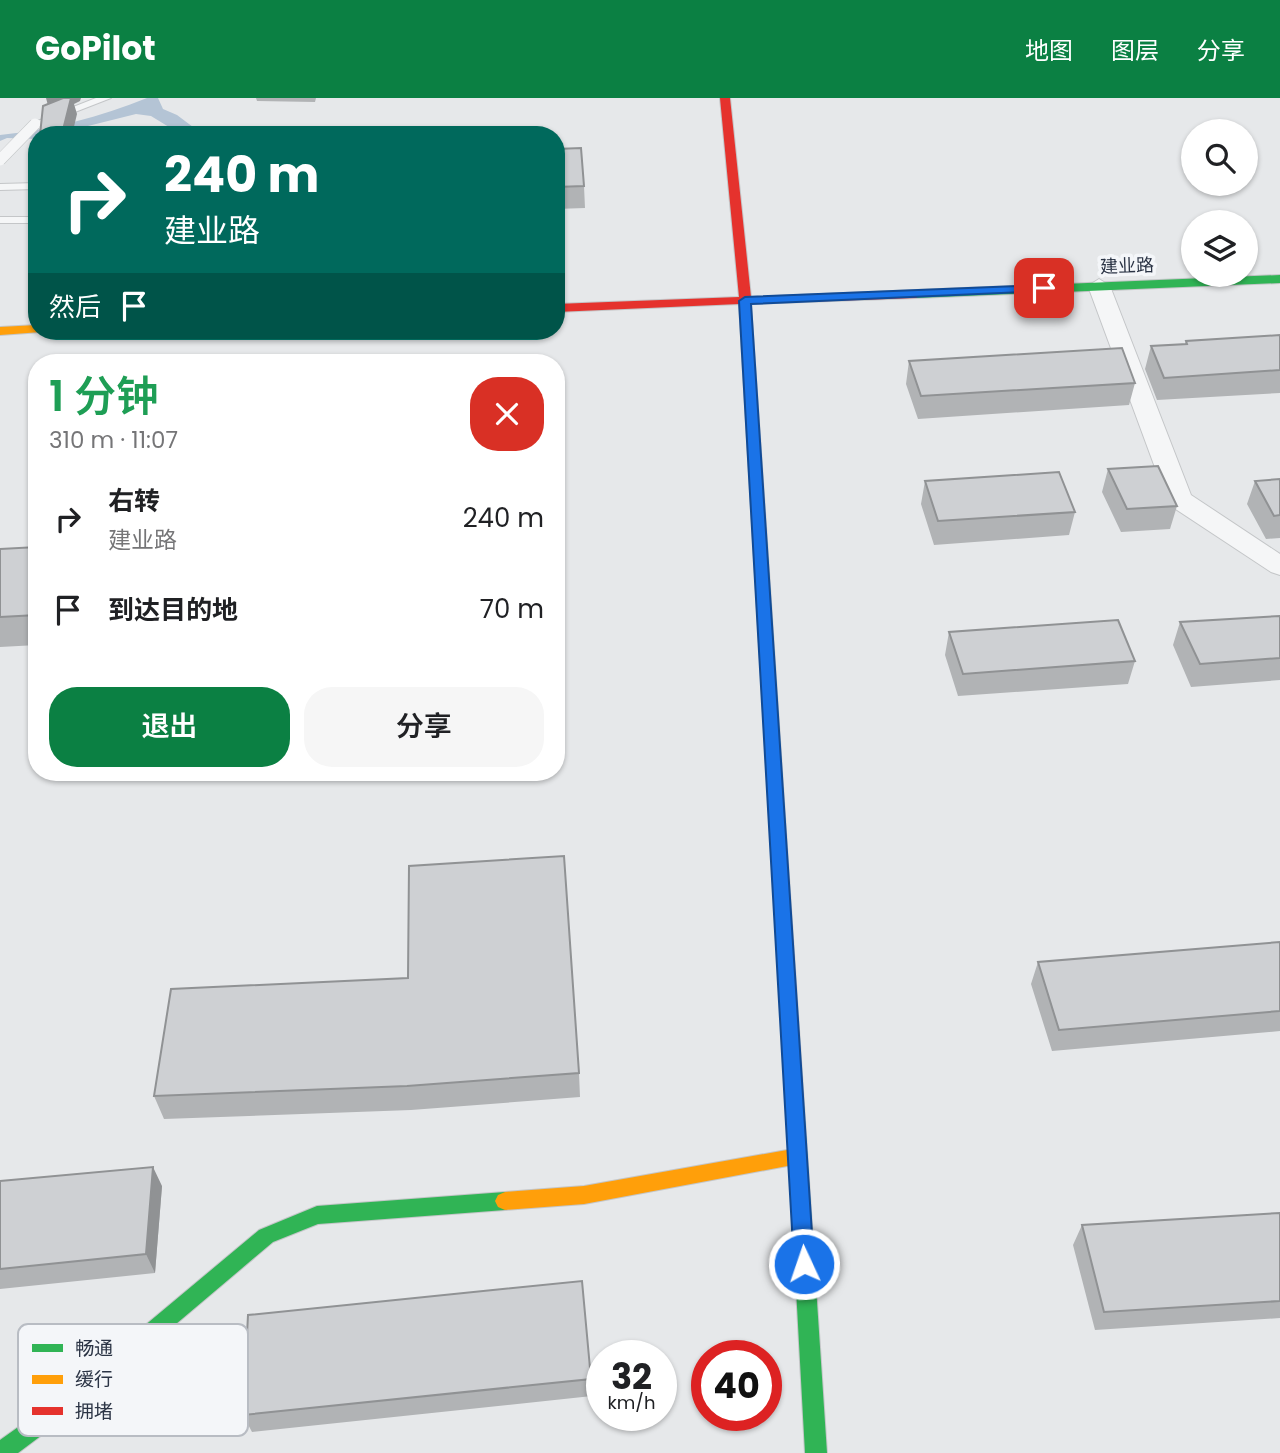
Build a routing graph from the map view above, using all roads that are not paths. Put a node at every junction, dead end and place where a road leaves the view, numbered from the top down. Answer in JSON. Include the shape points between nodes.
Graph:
{"nodes":[{"id":1,"x":106,"y":98,"type":"edge"},
{"id":2,"x":725,"y":98,"type":"edge"},
{"id":3,"x":34,"y":126,"type":"edge"},
{"id":4,"x":28,"y":132,"type":"edge"},
{"id":5,"x":0,"y":160,"type":"edge"},
{"id":6,"x":28,"y":186,"type":"edge"},
{"id":7,"x":0,"y":187,"type":"edge"},
{"id":8,"x":0,"y":220,"type":"edge"},
{"id":9,"x":28,"y":220,"type":"edge"},
{"id":10,"x":1280,"y":279,"type":"edge"},
{"id":11,"x":1099,"y":286,"type":"junction"},
{"id":12,"x":745,"y":301,"type":"junction"},
{"id":13,"x":565,"y":308,"type":"edge"},
{"id":14,"x":28,"y":329,"type":"edge"},
{"id":15,"x":0,"y":331,"type":"edge"},
{"id":16,"x":1280,"y":566,"type":"edge"},
{"id":17,"x":798,"y":1156,"type":"junction"},
{"id":18,"x":161,"y":1324,"type":"edge"},
{"id":19,"x":23,"y":1436,"type":"edge"},
{"id":20,"x":0,"y":1453,"type":"edge"},
{"id":21,"x":816,"y":1453,"type":"edge"}],
"edges":[{"from":1,"to":3,"type":"lane","bridge":true},
{"from":2,"to":12,"type":"street"},
{"from":4,"to":5,"type":"lane","bridge":true},
{"from":6,"to":7,"type":"lane"},
{"from":8,"to":9,"type":"lane"},
{"from":10,"to":11,"type":"street","name":"建业路"},
{"from":11,"to":12,"type":"street","name":"建业路"},
{"from":11,"to":16,"type":"street","via":[[1180,500]]},
{"from":12,"to":13,"type":"street","name":"建业路"},
{"from":12,"to":17,"type":"street"},
{"from":14,"to":15,"type":"street"},
{"from":17,"to":18,"type":"street","via":[[584,1195],[317,1215],[266,1236]]},
{"from":17,"to":21,"type":"street"},
{"from":19,"to":20,"type":"street"}]}
